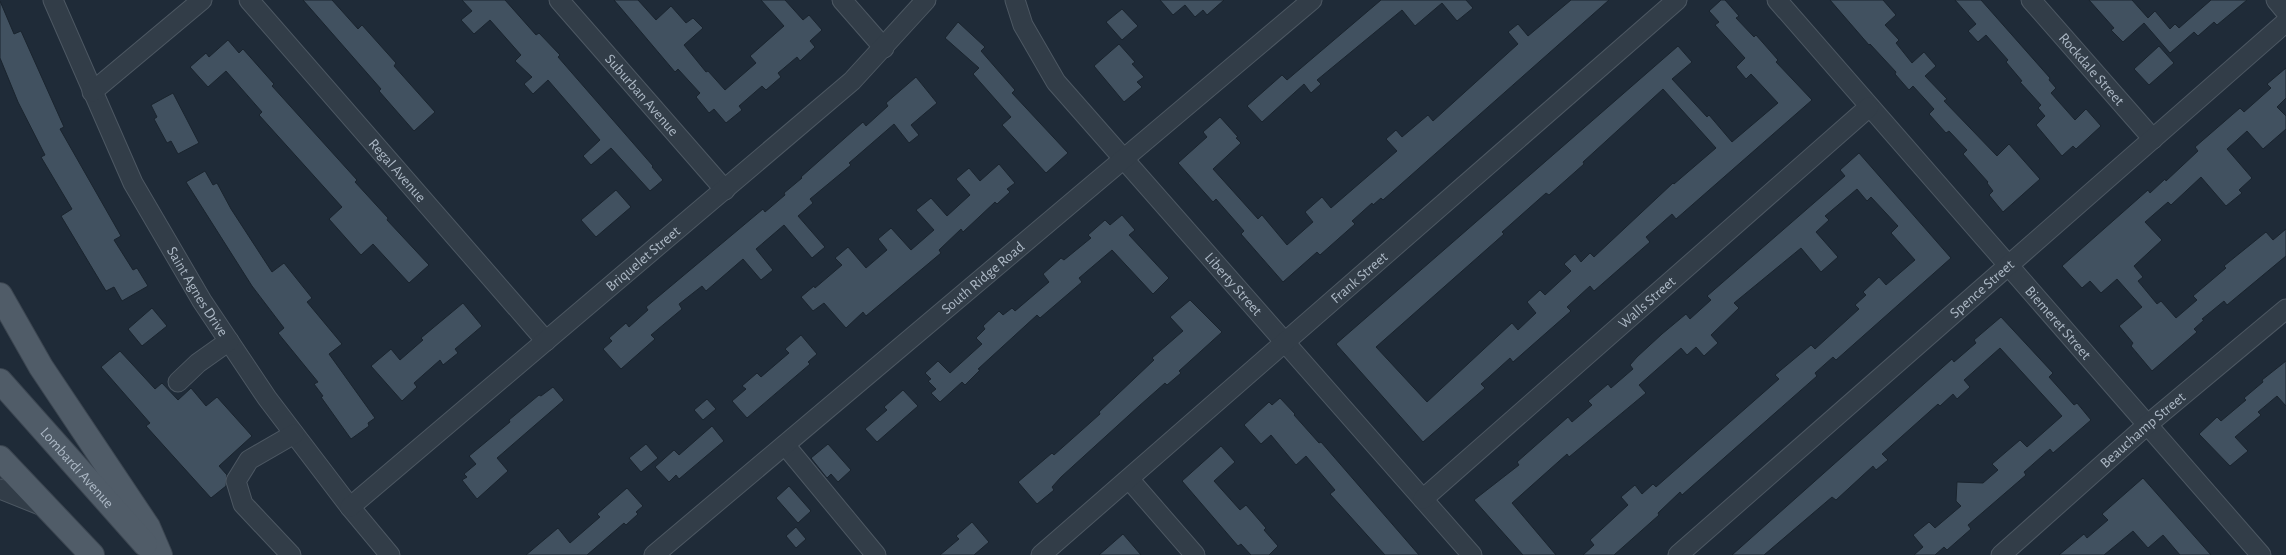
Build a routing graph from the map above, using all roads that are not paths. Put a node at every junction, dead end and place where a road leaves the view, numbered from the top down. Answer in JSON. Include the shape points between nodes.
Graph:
{"nodes":[{"id":1,"x":53,"y":0,"type":"edge"},
{"id":2,"x":202,"y":0,"type":"edge"},
{"id":3,"x":249,"y":0,"type":"edge"},
{"id":4,"x":559,"y":0,"type":"edge"},
{"id":5,"x":842,"y":0,"type":"edge"},
{"id":6,"x":926,"y":0,"type":"edge"},
{"id":7,"x":1015,"y":0,"type":"edge"},
{"id":8,"x":1312,"y":0,"type":"edge"},
{"id":9,"x":1677,"y":0,"type":"edge"},
{"id":10,"x":1777,"y":0,"type":"edge"},
{"id":11,"x":2031,"y":0,"type":"edge"},
{"id":12,"x":2276,"y":0,"type":"edge"},
{"id":13,"x":2286,"y":12,"type":"edge"},
{"id":14,"x":2286,"y":22,"type":"edge"},
{"id":15,"x":884,"y":48,"type":"junction"},
{"id":16,"x":92,"y":92,"type":"junction"},
{"id":17,"x":1869,"y":107,"type":"junction"},
{"id":18,"x":2153,"y":139,"type":"junction"},
{"id":19,"x":1123,"y":160,"type":"junction"},
{"id":20,"x":725,"y":190,"type":"junction"},
{"id":21,"x":2008,"y":265,"type":"junction"},
{"id":22,"x":0,"y":295,"type":"edge"},
{"id":23,"x":2286,"y":309,"type":"edge"},
{"id":24,"x":229,"y":341,"type":"junction"},
{"id":25,"x":546,"y":341,"type":"junction"},
{"id":26,"x":1285,"y":342,"type":"junction"},
{"id":27,"x":0,"y":380,"type":"edge"},
{"id":28,"x":178,"y":382,"type":"dead end"},
{"id":29,"x":2147,"y":425,"type":"junction"},
{"id":30,"x":294,"y":434,"type":"junction"},
{"id":31,"x":785,"y":445,"type":"junction"},
{"id":32,"x":0,"y":458,"type":"edge"},
{"id":33,"x":1129,"y":479,"type":"junction"},
{"id":34,"x":0,"y":489,"type":"edge"},
{"id":35,"x":1423,"y":499,"type":"junction"},
{"id":36,"x":350,"y":507,"type":"junction"},
{"id":37,"x":48,"y":509,"type":"junction"},
{"id":38,"x":386,"y":554,"type":"edge"},
{"id":39,"x":92,"y":555,"type":"edge"},
{"id":40,"x":155,"y":555,"type":"edge"},
{"id":41,"x":160,"y":555,"type":"edge"},
{"id":42,"x":291,"y":555,"type":"edge"},
{"id":43,"x":654,"y":555,"type":"edge"},
{"id":44,"x":876,"y":555,"type":"edge"},
{"id":45,"x":1041,"y":555,"type":"edge"},
{"id":46,"x":1195,"y":555,"type":"edge"},
{"id":47,"x":1472,"y":555,"type":"edge"},
{"id":48,"x":1678,"y":555,"type":"edge"},
{"id":49,"x":2001,"y":555,"type":"edge"},
{"id":50,"x":2261,"y":555,"type":"edge"}],
"edges":[{"from":1,"to":16,"type":"street","name":"Saint Agnes Drive"},
{"from":2,"to":16,"type":"street"},
{"from":3,"to":25,"type":"street","name":"Regal Avenue"},
{"from":4,"to":20,"type":"street","name":"Suburban Avenue"},
{"from":5,"to":15,"type":"street"},
{"from":6,"to":15,"type":"street","name":"Briquelet Street"},
{"from":7,"to":19,"type":"street","name":"Liberty Street","via":[[1023,25],[1056,82]]},
{"from":8,"to":19,"type":"street","name":"South Ridge Road"},
{"from":9,"to":26,"type":"street","name":"Frank Street"},
{"from":10,"to":17,"type":"street","name":"Biemeret Street"},
{"from":11,"to":18,"type":"street","name":"Rockdale Street"},
{"from":12,"to":13,"type":"street"},
{"from":14,"to":18,"type":"street","name":"Spence Street"},
{"from":15,"to":20,"type":"street","name":"Briquelet Street","via":[[852,81]]},
{"from":16,"to":24,"type":"street","name":"Saint Agnes Drive","via":[[133,183]]},
{"from":17,"to":21,"type":"street","name":"Biemeret Street"},
{"from":17,"to":35,"type":"street","name":"Walls Street"},
{"from":18,"to":21,"type":"street","name":"Spence Street"},
{"from":19,"to":26,"type":"street","name":"Liberty Street"},
{"from":19,"to":31,"type":"street","name":"South Ridge Road"},
{"from":20,"to":25,"type":"street","name":"Briquelet Street"},
{"from":21,"to":29,"type":"street","name":"Biemeret Street"},
{"from":21,"to":48,"type":"street","name":"Spence Street"},
{"from":22,"to":41,"type":"main road","via":[[41,367],[148,527]]},
{"from":23,"to":29,"type":"street","name":"Beauchamp Street"},
{"from":24,"to":28,"type":"street"},
{"from":24,"to":30,"type":"street","name":"Saint Agnes Drive"},
{"from":25,"to":36,"type":"street","name":"Briquelet Street"},
{"from":26,"to":33,"type":"street","name":"Frank Street"},
{"from":26,"to":35,"type":"street","name":"Liberty Street"},
{"from":27,"to":40,"type":"main road","name":"Lombardi Avenue"},
{"from":29,"to":49,"type":"street","name":"Beauchamp Street"},
{"from":29,"to":50,"type":"street","name":"Biemeret Street"},
{"from":30,"to":36,"type":"street","name":"Saint Agnes Drive"},
{"from":30,"to":42,"type":"street","via":[[249,460],[236,481],[243,504]]},
{"from":31,"to":43,"type":"street","name":"South Ridge Road"},
{"from":31,"to":44,"type":"street"},
{"from":32,"to":37,"type":"main road"},
{"from":33,"to":45,"type":"street","name":"Frank Street"},
{"from":33,"to":46,"type":"street"},
{"from":34,"to":37,"type":"street"},
{"from":35,"to":47,"type":"street","name":"Liberty Street"},
{"from":36,"to":38,"type":"street","name":"Saint Agnes Drive"},
{"from":37,"to":39,"type":"main road"}]}
